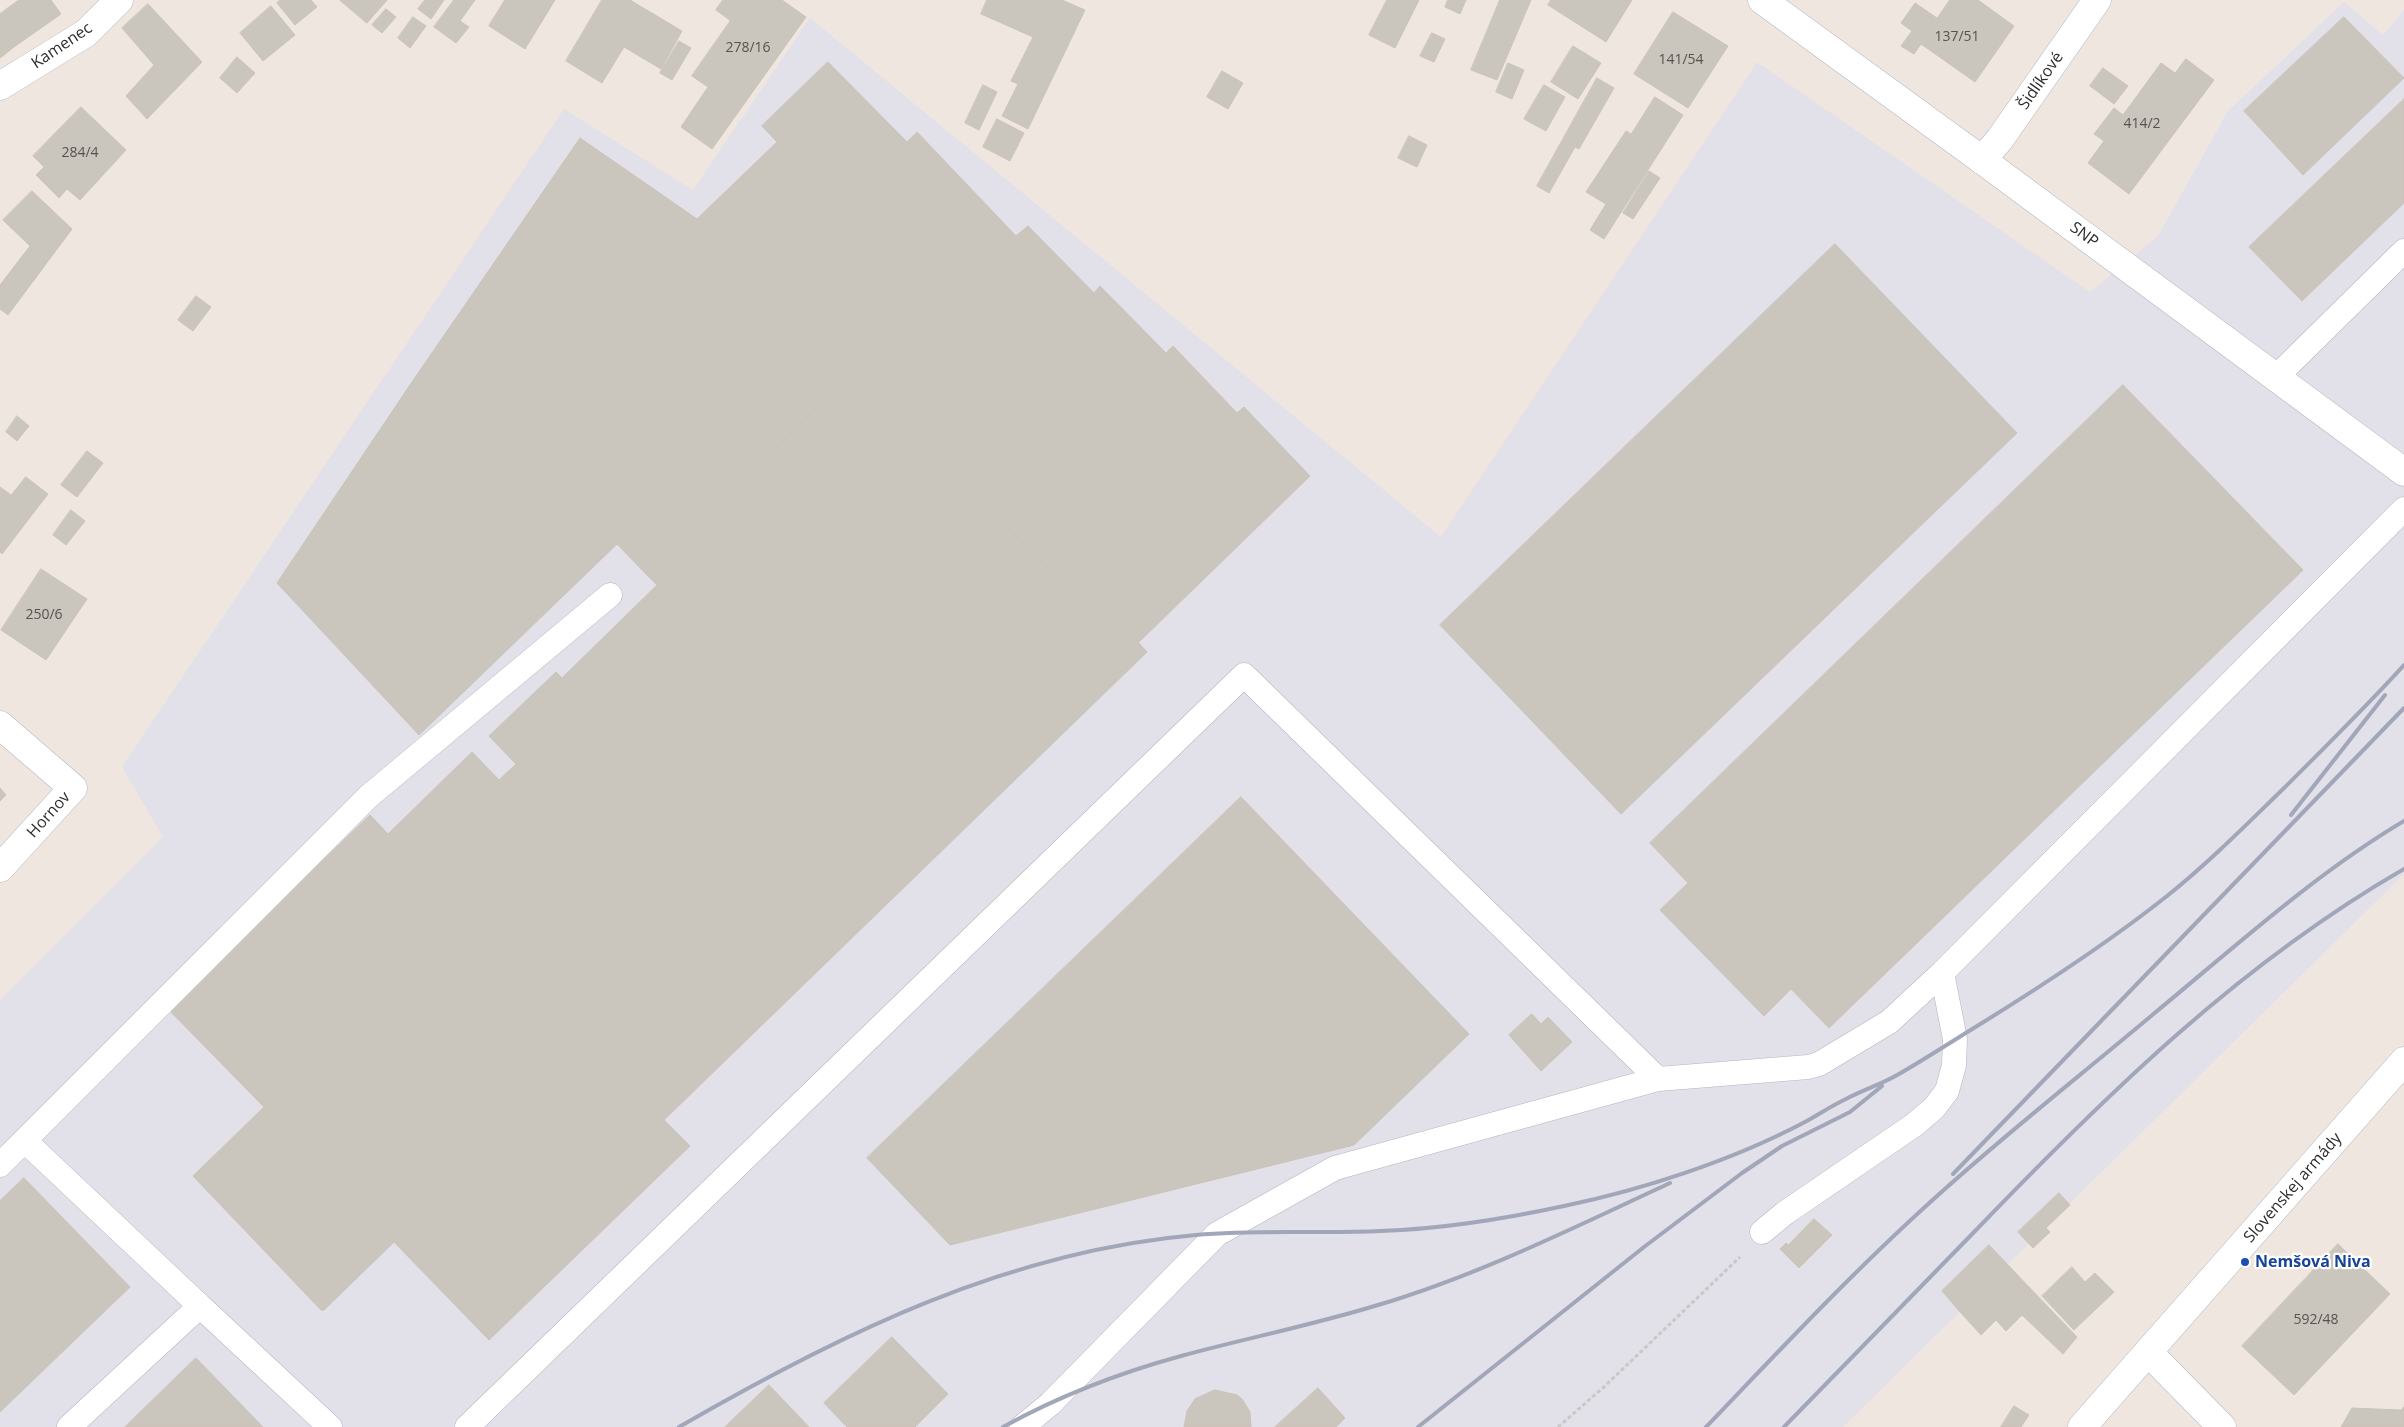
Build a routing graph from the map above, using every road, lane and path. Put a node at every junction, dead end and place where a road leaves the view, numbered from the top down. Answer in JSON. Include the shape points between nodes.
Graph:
{"nodes":[{"id":1,"x":119,"y":0,"type":"edge"},
{"id":2,"x":1762,"y":0,"type":"edge"},
{"id":3,"x":2097,"y":0,"type":"edge"},
{"id":4,"x":0,"y":86,"type":"edge"},
{"id":5,"x":1982,"y":160,"type":"junction"},
{"id":6,"x":2404,"y":251,"type":"edge"},
{"id":7,"x":2276,"y":377,"type":"junction"},
{"id":8,"x":2404,"y":472,"type":"edge"},
{"id":9,"x":2404,"y":509,"type":"edge"},
{"id":10,"x":610,"y":595,"type":"dead end"},
{"id":11,"x":0,"y":725,"type":"edge"},
{"id":12,"x":0,"y":868,"type":"edge"},
{"id":13,"x":1942,"y":973,"type":"junction"},
{"id":14,"x":2404,"y":1061,"type":"edge"},
{"id":15,"x":1658,"y":1079,"type":"junction"},
{"id":16,"x":25,"y":1141,"type":"junction"},
{"id":17,"x":0,"y":1165,"type":"edge"},
{"id":18,"x":1762,"y":1232,"type":"joint"},
{"id":19,"x":200,"y":1306,"type":"junction"},
{"id":20,"x":2148,"y":1352,"type":"junction"},
{"id":21,"x":69,"y":1427,"type":"edge"},
{"id":22,"x":330,"y":1427,"type":"edge"},
{"id":23,"x":467,"y":1427,"type":"edge"},
{"id":24,"x":1022,"y":1427,"type":"edge"},
{"id":25,"x":1558,"y":1427,"type":"edge"},
{"id":26,"x":2082,"y":1427,"type":"edge"},
{"id":27,"x":2222,"y":1427,"type":"edge"}],
"edges":[{"from":1,"to":4,"type":"street","name":"Kamenec","via":[[86,33]]},
{"from":2,"to":5,"type":"street","name":"SNP"},
{"from":3,"to":5,"type":"street","name":"Šidlíkové"},
{"from":5,"to":7,"type":"street","name":"SNP"},
{"from":6,"to":7,"type":"lane"},
{"from":7,"to":8,"type":"street","name":"SNP"},
{"from":9,"to":13,"type":"lane"},
{"from":10,"to":16,"type":"lane","via":[[369,796]]},
{"from":11,"to":12,"type":"street","name":"Hornov","via":[[73,788]]},
{"from":13,"to":15,"type":"lane","via":[[1889,1022],[1819,1064]]},
{"from":13,"to":18,"type":"lane","via":[[1955,1039],[1954,1066],[1947,1091],[1934,1108],[1914,1125]]},
{"from":14,"to":20,"type":"street","name":"Slovenskej armády"},
{"from":15,"to":23,"type":"lane","via":[[1244,675]]},
{"from":15,"to":24,"type":"lane","via":[[1335,1168],[1217,1234],[1050,1404]]},
{"from":16,"to":17,"type":"lane"},
{"from":16,"to":19,"type":"lane"},
{"from":18,"to":25,"type":"path","via":[[1729,1269]]},
{"from":19,"to":21,"type":"lane"},
{"from":19,"to":22,"type":"lane"},
{"from":20,"to":26,"type":"street","name":"Slovenskej armády"},
{"from":20,"to":27,"type":"street"}]}
